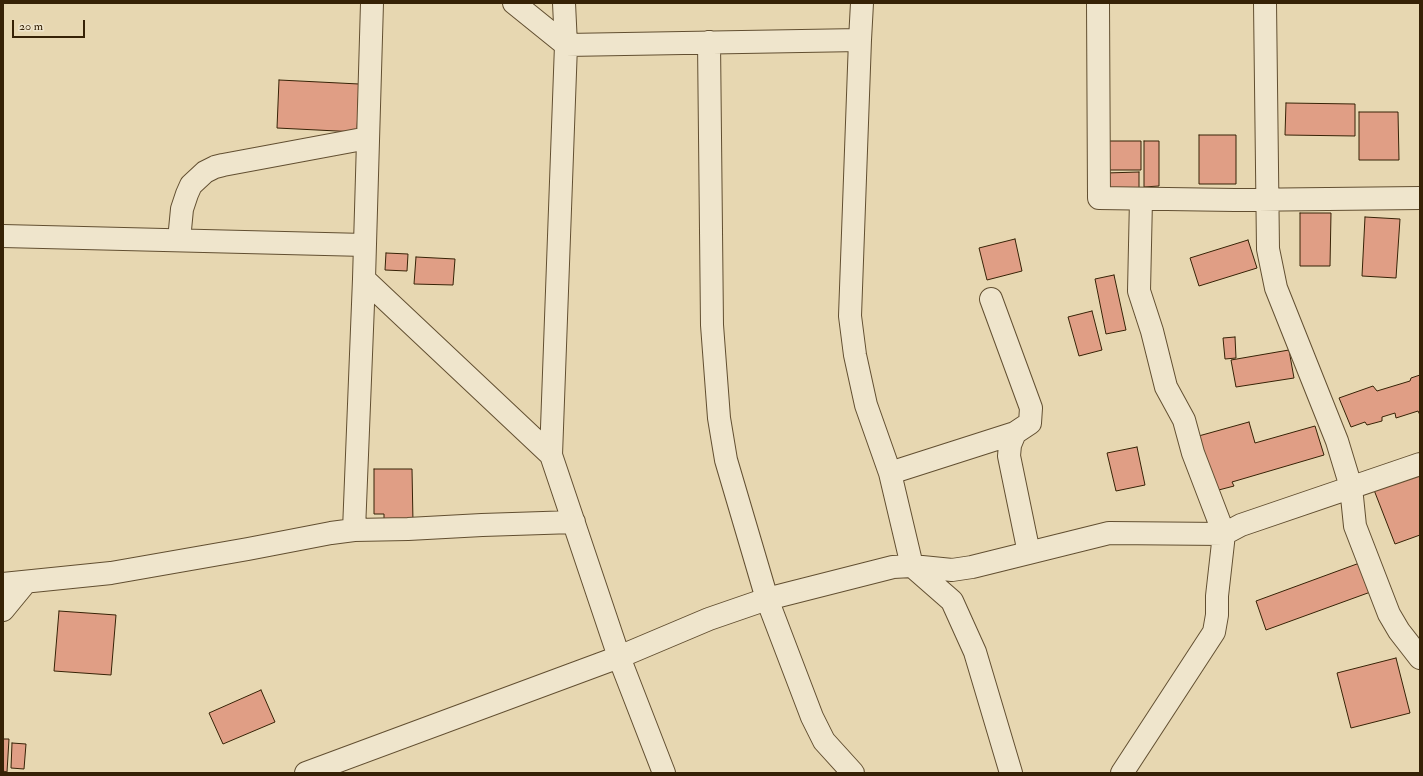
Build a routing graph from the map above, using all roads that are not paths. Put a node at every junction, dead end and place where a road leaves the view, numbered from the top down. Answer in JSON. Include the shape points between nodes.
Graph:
{"nodes":[{"id":1,"x":372,"y":3,"type":"edge"},
{"id":2,"x":514,"y":3,"type":"edge"},
{"id":3,"x":564,"y":3,"type":"edge"},
{"id":4,"x":862,"y":3,"type":"edge"},
{"id":5,"x":1098,"y":3,"type":"edge"},
{"id":6,"x":1265,"y":3,"type":"edge"},
{"id":7,"x":860,"y":40,"type":"junction"},
{"id":8,"x":709,"y":42,"type":"junction"},
{"id":9,"x":566,"y":45,"type":"junction"},
{"id":10,"x":368,"y":138,"type":"junction"},
{"id":11,"x":1420,"y":198,"type":"edge"},
{"id":12,"x":1141,"y":199,"type":"junction"},
{"id":13,"x":1267,"y":200,"type":"junction"},
{"id":14,"x":3,"y":236,"type":"edge"},
{"id":15,"x":179,"y":240,"type":"junction"},
{"id":16,"x":365,"y":245,"type":"junction"},
{"id":17,"x":364,"y":280,"type":"junction"},
{"id":18,"x":991,"y":299,"type":"dead end"},
{"id":19,"x":1015,"y":433,"type":"junction"},
{"id":20,"x":551,"y":455,"type":"junction"},
{"id":21,"x":1420,"y":464,"type":"edge"},
{"id":22,"x":890,"y":473,"type":"junction"},
{"id":23,"x":1351,"y":487,"type":"junction"},
{"id":24,"x":574,"y":522,"type":"junction"},
{"id":25,"x":354,"y":530,"type":"junction"},
{"id":26,"x":1224,"y":534,"type":"junction"},
{"id":27,"x":1029,"y":553,"type":"junction"},
{"id":28,"x":912,"y":566,"type":"junction"},
{"id":29,"x":26,"y":582,"type":"junction"},
{"id":30,"x":3,"y":584,"type":"edge"},
{"id":31,"x":767,"y":599,"type":"junction"},
{"id":32,"x":3,"y":610,"type":"edge"},
{"id":33,"x":619,"y":657,"type":"junction"},
{"id":34,"x":1420,"y":658,"type":"edge"},
{"id":35,"x":1128,"y":770,"type":"edge"},
{"id":36,"x":306,"y":773,"type":"edge"},
{"id":37,"x":664,"y":773,"type":"edge"},
{"id":38,"x":853,"y":773,"type":"edge"},
{"id":39,"x":1010,"y":773,"type":"edge"}],
"edges":[{"from":1,"to":10,"type":"street"},
{"from":2,"to":9,"type":"street"},
{"from":3,"to":9,"type":"street"},
{"from":4,"to":7,"type":"street"},
{"from":5,"to":12,"type":"street","via":[[1099,198]]},
{"from":6,"to":13,"type":"street"},
{"from":7,"to":8,"type":"street"},
{"from":7,"to":22,"type":"street","via":[[850,316],[866,405]]},
{"from":8,"to":9,"type":"street"},
{"from":8,"to":31,"type":"street","via":[[712,324],[719,418],[726,460]]},
{"from":9,"to":20,"type":"street"},
{"from":10,"to":15,"type":"street","via":[[223,165],[205,172],[191,185],[187,194],[182,209]]},
{"from":10,"to":16,"type":"street"},
{"from":11,"to":13,"type":"street"},
{"from":12,"to":13,"type":"street"},
{"from":12,"to":26,"type":"street","via":[[1140,291],[1166,387],[1184,420],[1193,453]]},
{"from":13,"to":23,"type":"street","via":[[1268,249],[1276,288],[1337,441]]},
{"from":14,"to":15,"type":"street"},
{"from":15,"to":16,"type":"street"},
{"from":16,"to":17,"type":"street"},
{"from":17,"to":20,"type":"street"},
{"from":17,"to":25,"type":"street"},
{"from":18,"to":19,"type":"street","via":[[1031,408],[1030,423]]},
{"from":19,"to":22,"type":"street"},
{"from":19,"to":27,"type":"street","via":[[1009,456]]},
{"from":20,"to":24,"type":"street"},
{"from":21,"to":23,"type":"street"},
{"from":22,"to":28,"type":"street"},
{"from":23,"to":26,"type":"street","via":[[1241,525]]},
{"from":23,"to":34,"type":"street","via":[[1355,526],[1389,614]]},
{"from":24,"to":25,"type":"street"},
{"from":24,"to":33,"type":"street"},
{"from":25,"to":29,"type":"street","via":[[111,573]]},
{"from":26,"to":27,"type":"street","via":[[1109,533]]},
{"from":26,"to":35,"type":"street","via":[[1214,632]]},
{"from":27,"to":28,"type":"street","via":[[952,570]]},
{"from":28,"to":31,"type":"street","via":[[893,567]]},
{"from":28,"to":39,"type":"street","via":[[952,601],[975,652]]},
{"from":29,"to":30,"type":"street"},
{"from":29,"to":32,"type":"street"},
{"from":31,"to":33,"type":"street","via":[[709,619]]},
{"from":31,"to":38,"type":"street","via":[[812,717],[824,741]]},
{"from":33,"to":36,"type":"street"},
{"from":33,"to":37,"type":"street"}]}
